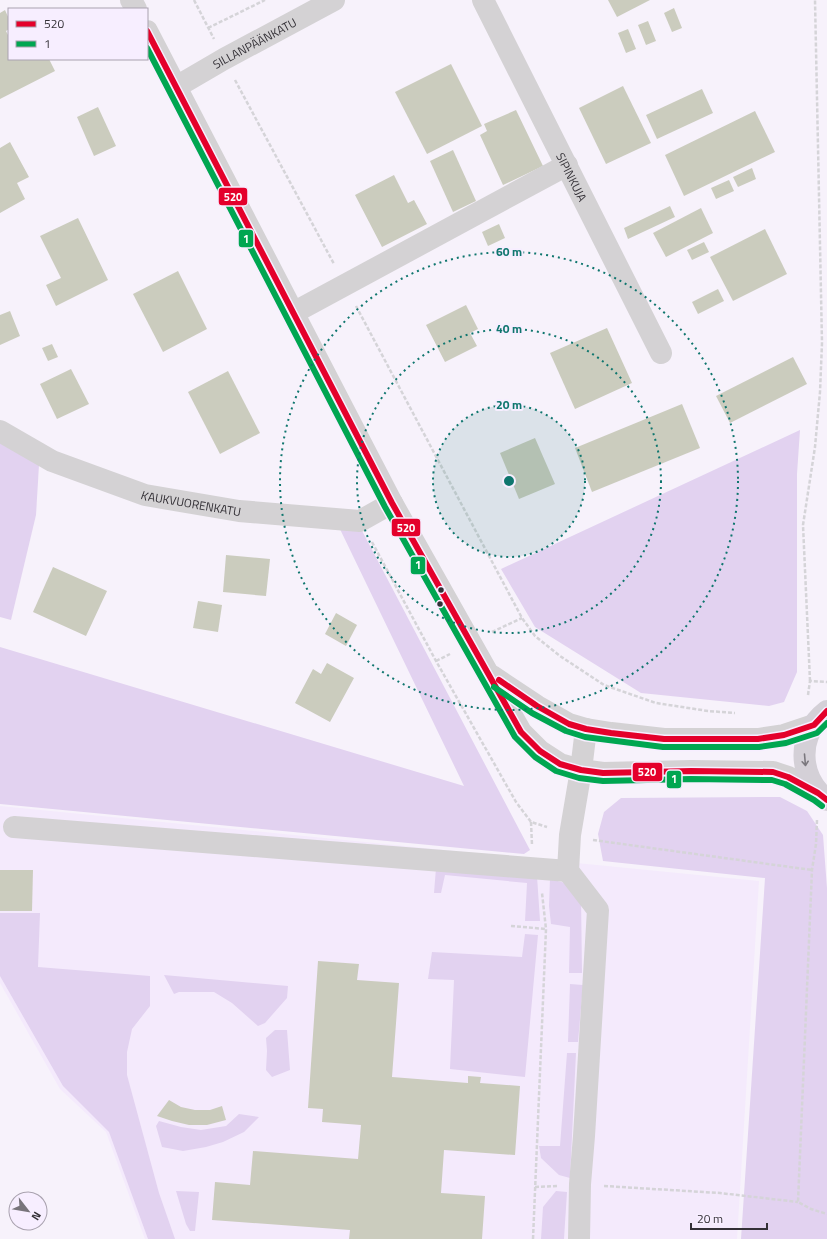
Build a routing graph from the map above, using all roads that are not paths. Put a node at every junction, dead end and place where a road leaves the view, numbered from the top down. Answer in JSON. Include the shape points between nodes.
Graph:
{"nodes":[{"id":1,"x":334,"y":0,"type":"edge"},
{"id":2,"x":483,"y":0,"type":"edge"},
{"id":3,"x":148,"y":33,"type":"edge"},
{"id":4,"x":176,"y":87,"type":"junction"},
{"id":5,"x":567,"y":165,"type":"junction"},
{"id":6,"x":293,"y":313,"type":"junction"},
{"id":7,"x":661,"y":353,"type":"dead end"},
{"id":8,"x":0,"y":431,"type":"edge"},
{"id":9,"x":392,"y":503,"type":"junction"},
{"id":10,"x":488,"y":673,"type":"junction"},
{"id":11,"x":820,"y":710,"type":"edge"},
{"id":12,"x":586,"y":729,"type":"junction"},
{"id":13,"x":581,"y":770,"type":"junction"},
{"id":14,"x":820,"y":802,"type":"edge"},
{"id":15,"x":14,"y":827,"type":"dead end"},
{"id":16,"x":568,"y":871,"type":"junction"},
{"id":17,"x":579,"y":1239,"type":"edge"}],
"edges":[{"from":1,"to":4,"type":"street","name":"SILLANPÄÄNKATU"},
{"from":2,"to":5,"type":"street","name":"SIPINKUJA"},
{"from":3,"to":4,"type":"street"},
{"from":4,"to":6,"type":"street"},
{"from":5,"to":6,"type":"street"},
{"from":5,"to":7,"type":"street","name":"SIPINKUJA"},
{"from":6,"to":9,"type":"street"},
{"from":8,"to":9,"type":"street","name":"KAUKVUORENKATU","via":[[52,461],[145,495],[239,511],[360,521]]},
{"from":9,"to":10,"type":"street"},
{"from":10,"to":12,"type":"street","via":[[537,706],[569,724]]},
{"from":10,"to":13,"type":"street","via":[[521,732],[540,751],[560,764]]},
{"from":11,"to":12,"type":"street","via":[[784,735],[758,739],[664,739]]},
{"from":11,"to":14,"type":"main road","one_way":true,"via":[[806,741],[804,758],[808,777]]},
{"from":12,"to":13,"type":"street"},
{"from":13,"to":14,"type":"street","via":[[603,773],[773,772],[788,777]]},
{"from":13,"to":16,"type":"street","via":[[570,835]]},
{"from":15,"to":16,"type":"street"},
{"from":16,"to":17,"type":"street","via":[[598,910],[580,1184]]}]}
